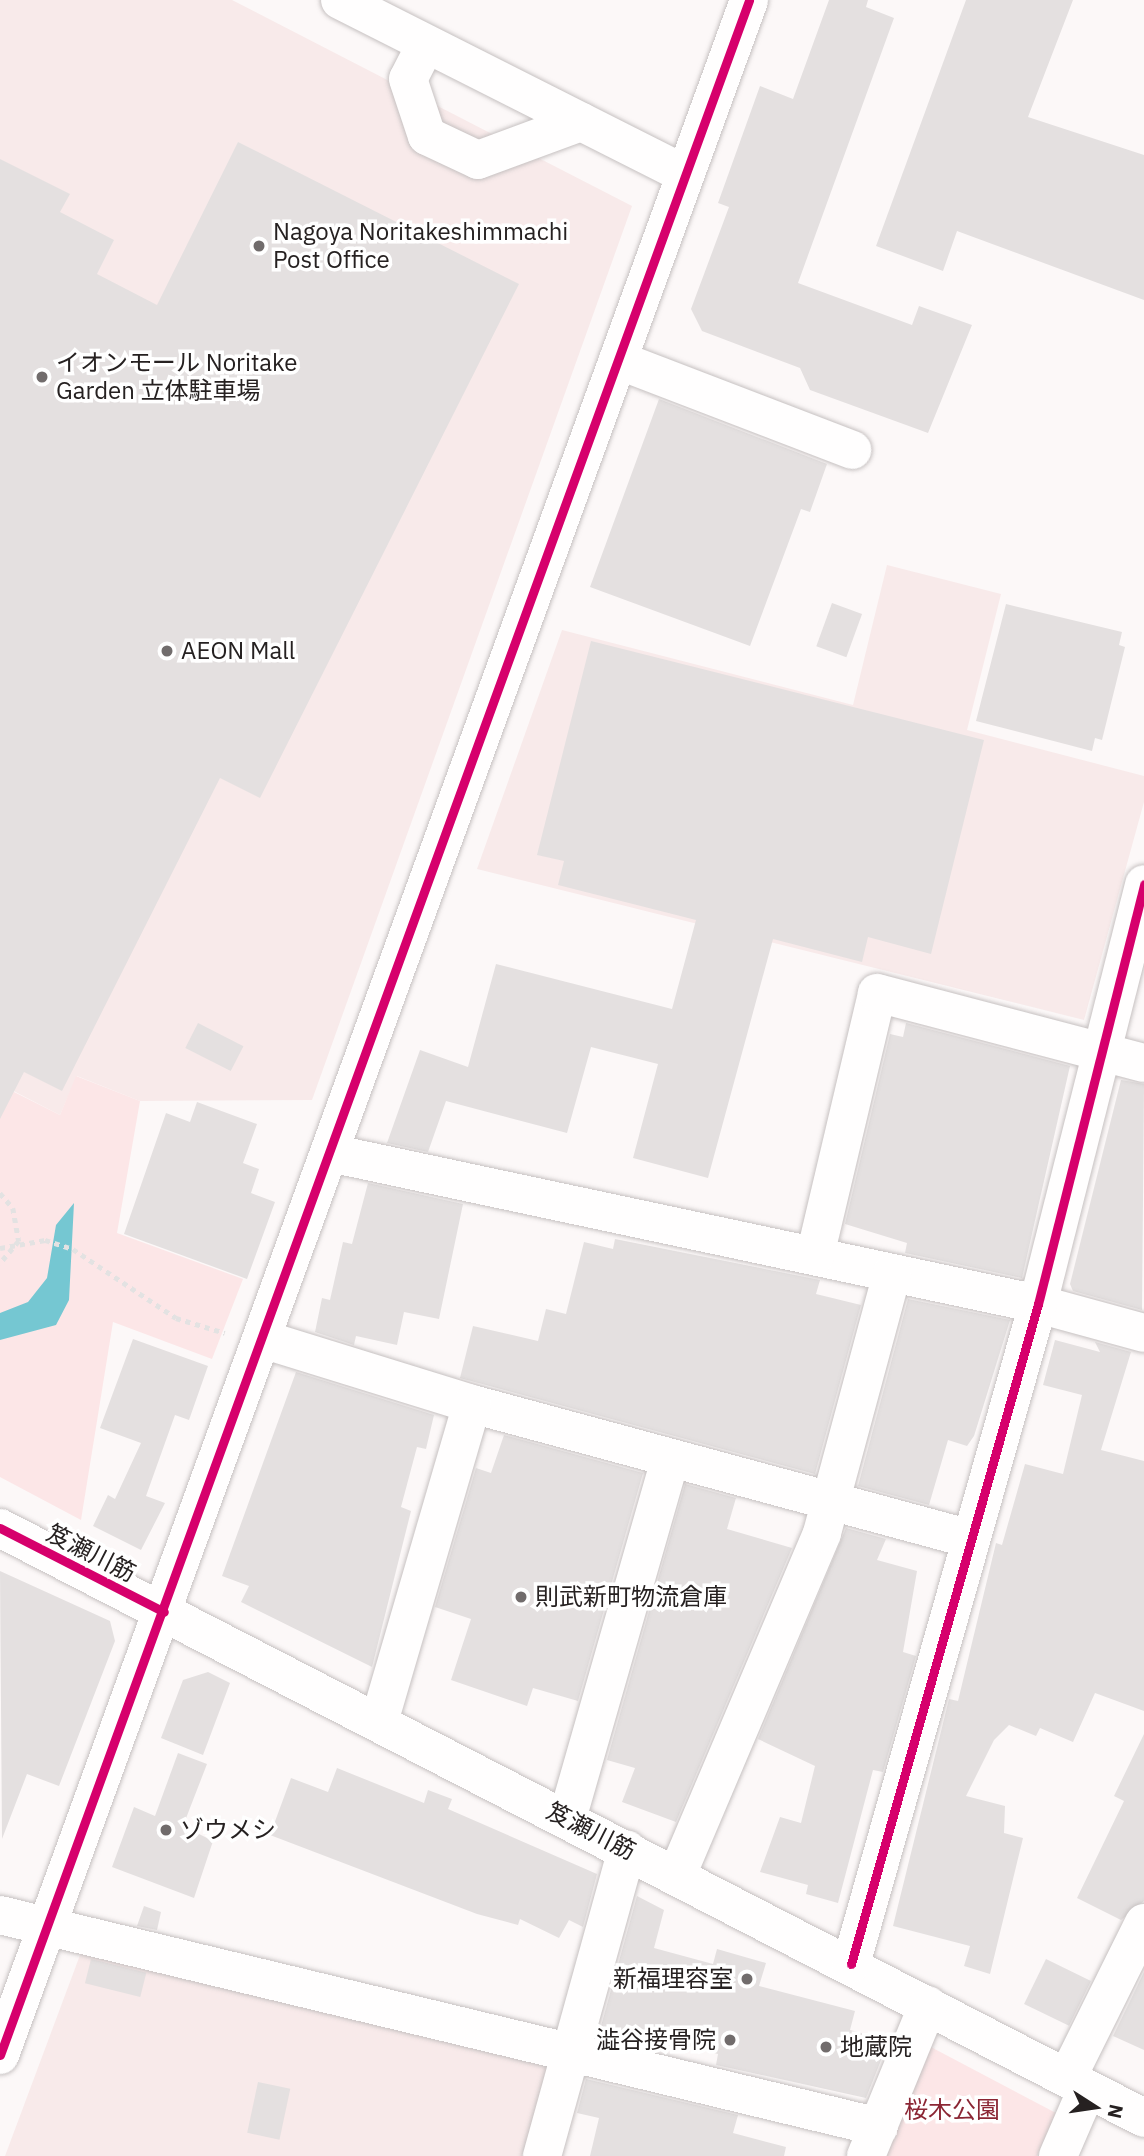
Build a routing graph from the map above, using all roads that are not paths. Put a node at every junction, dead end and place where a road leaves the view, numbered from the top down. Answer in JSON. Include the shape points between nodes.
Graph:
{"nodes":[{"id":1,"x":340,"y":0,"type":"edge"},
{"id":2,"x":749,"y":0,"type":"edge"},
{"id":3,"x":426,"y":44,"type":"junction"},
{"id":4,"x":582,"y":122,"type":"junction"},
{"id":5,"x":685,"y":174,"type":"junction"},
{"id":6,"x":618,"y":360,"type":"junction"},
{"id":7,"x":852,"y":450,"type":"dead end"},
{"id":8,"x":1144,"y":884,"type":"edge"},
{"id":9,"x":1139,"y":926,"type":"edge"},
{"id":10,"x":1101,"y":1051,"type":"junction"},
{"id":11,"x":1144,"y":1063,"type":"edge"},
{"id":12,"x":330,"y":1153,"type":"junction"},
{"id":13,"x":815,"y":1256,"type":"junction"},
{"id":14,"x":892,"y":1273,"type":"junction"},
{"id":15,"x":1038,"y":1304,"type":"junction"},
{"id":16,"x":1144,"y":1333,"type":"edge"},
{"id":17,"x":250,"y":1337,"type":"junction"},
{"id":18,"x":472,"y":1404,"type":"junction"},
{"id":19,"x":670,"y":1459,"type":"junction"},
{"id":20,"x":830,"y":1504,"type":"junction"},
{"id":21,"x":0,"y":1528,"type":"edge"},
{"id":22,"x":971,"y":1539,"type":"junction"},
{"id":23,"x":164,"y":1612,"type":"junction"},
{"id":24,"x":379,"y":1722,"type":"junction"},
{"id":25,"x":566,"y":1819,"type":"junction"},
{"id":26,"x":627,"y":1850,"type":"junction"},
{"id":27,"x":677,"y":1875,"type":"junction"},
{"id":28,"x":0,"y":1916,"type":"edge"},
{"id":29,"x":1144,"y":1923,"type":"edge"},
{"id":30,"x":48,"y":1927,"type":"junction"},
{"id":31,"x":850,"y":1965,"type":"junction"},
{"id":32,"x":928,"y":2005,"type":"junction"},
{"id":33,"x":573,"y":2050,"type":"junction"},
{"id":34,"x":0,"y":2055,"type":"edge"},
{"id":35,"x":1077,"y":2083,"type":"junction"},
{"id":36,"x":1139,"y":2104,"type":"edge"},
{"id":37,"x":872,"y":2141,"type":"edge"},
{"id":38,"x":542,"y":2156,"type":"edge"},
{"id":39,"x":1058,"y":2156,"type":"edge"}],
"edges":[{"from":1,"to":3,"type":"street"},
{"from":2,"to":5,"type":"street"},
{"from":3,"to":4,"type":"street"},
{"from":3,"to":4,"type":"street","via":[[408,79],[427,136],[478,160]]},
{"from":4,"to":5,"type":"street"},
{"from":5,"to":6,"type":"street"},
{"from":6,"to":7,"type":"street"},
{"from":6,"to":12,"type":"street"},
{"from":8,"to":9,"type":"street"},
{"from":9,"to":10,"type":"street"},
{"from":10,"to":11,"type":"street"},
{"from":10,"to":13,"type":"street","via":[[877,993]]},
{"from":10,"to":15,"type":"street"},
{"from":12,"to":13,"type":"street"},
{"from":12,"to":17,"type":"street"},
{"from":13,"to":14,"type":"street"},
{"from":14,"to":15,"type":"street"},
{"from":14,"to":20,"type":"street"},
{"from":15,"to":16,"type":"street"},
{"from":15,"to":22,"type":"street"},
{"from":17,"to":18,"type":"street"},
{"from":17,"to":23,"type":"street"},
{"from":18,"to":19,"type":"street"},
{"from":18,"to":24,"type":"street"},
{"from":19,"to":20,"type":"street"},
{"from":19,"to":25,"type":"street"},
{"from":20,"to":22,"type":"street"},
{"from":20,"to":27,"type":"street"},
{"from":21,"to":23,"type":"street","name":"笈瀬川筋"},
{"from":22,"to":31,"type":"street"},
{"from":23,"to":24,"type":"street","name":"笈瀬川筋"},
{"from":23,"to":30,"type":"street"},
{"from":24,"to":25,"type":"street","name":"笈瀬川筋"},
{"from":25,"to":26,"type":"street","name":"笈瀬川筋"},
{"from":26,"to":27,"type":"street","name":"笈瀬川筋"},
{"from":26,"to":33,"type":"street"},
{"from":27,"to":31,"type":"street","name":"笈瀬川筋"},
{"from":28,"to":30,"type":"street"},
{"from":29,"to":35,"type":"street"},
{"from":30,"to":33,"type":"street"},
{"from":30,"to":34,"type":"street"},
{"from":31,"to":32,"type":"street","name":"笈瀬川筋"},
{"from":32,"to":35,"type":"street","name":"笈瀬川筋"},
{"from":32,"to":37,"type":"street"},
{"from":33,"to":37,"type":"street"},
{"from":33,"to":38,"type":"street"},
{"from":35,"to":36,"type":"street","name":"笈瀬川筋"},
{"from":35,"to":39,"type":"street"}]}
